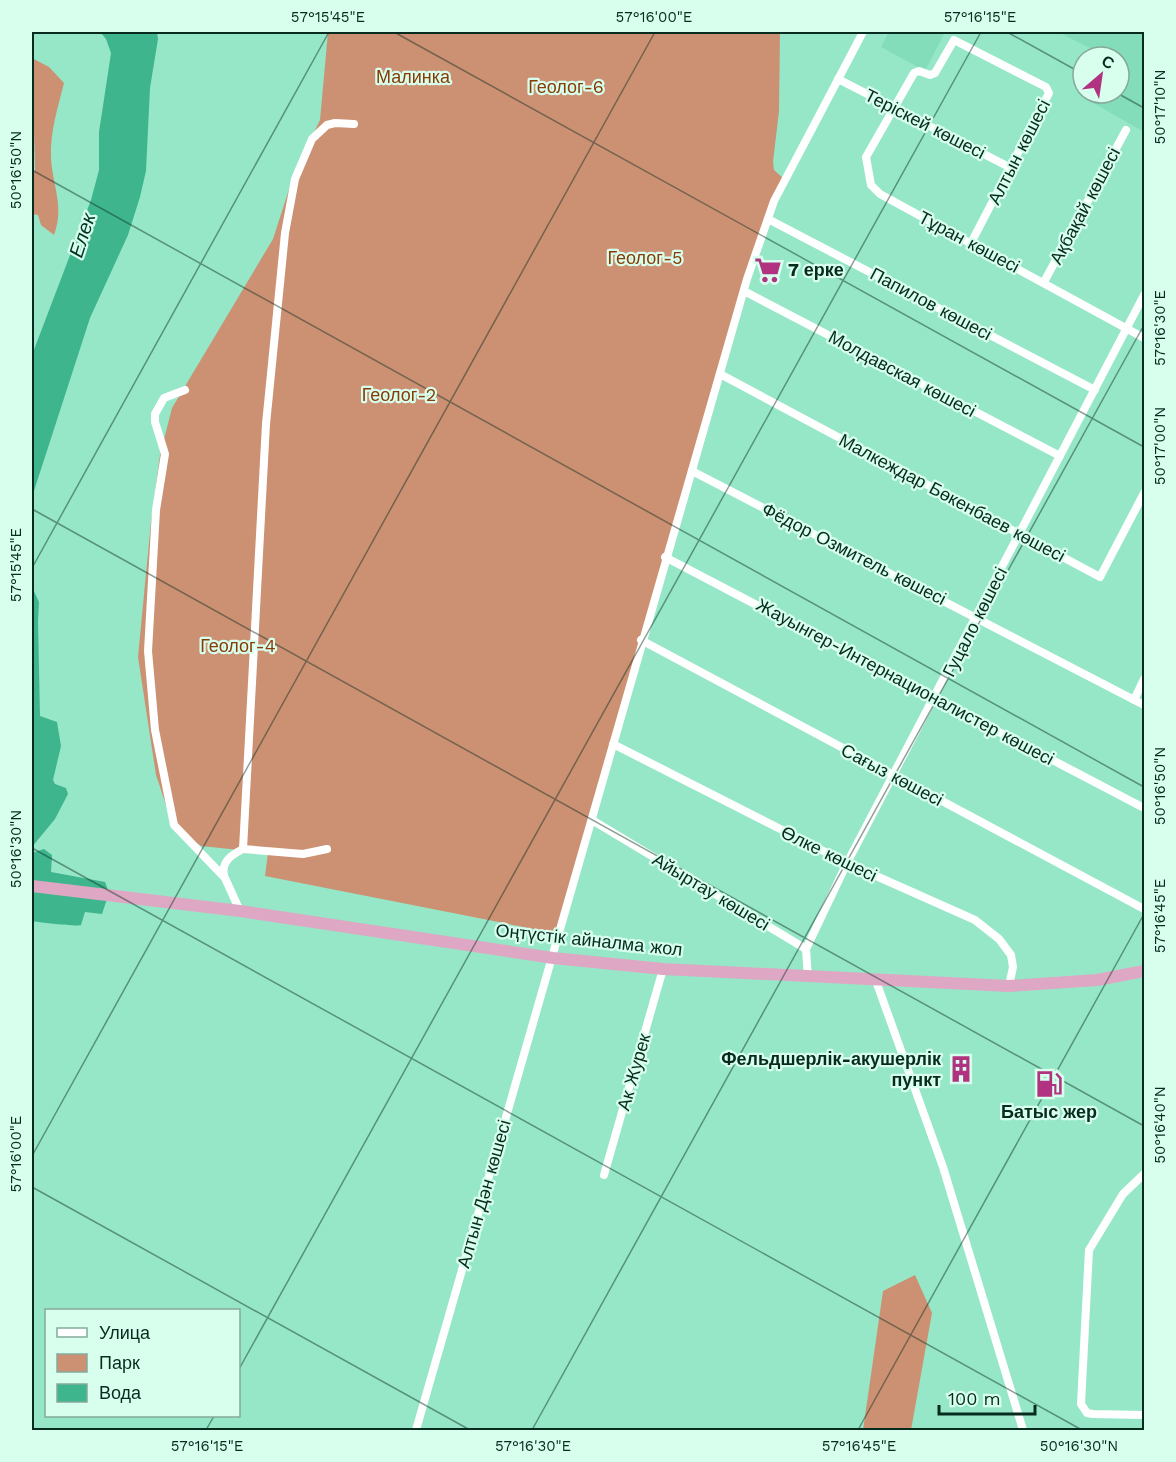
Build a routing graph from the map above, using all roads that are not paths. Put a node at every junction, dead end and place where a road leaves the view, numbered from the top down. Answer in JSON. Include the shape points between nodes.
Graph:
{"nodes":[{"id":1,"x":863,"y":32,"type":"edge"},
{"id":2,"x":838,"y":79,"type":"junction"},
{"id":3,"x":894,"y":108,"type":"junction"},
{"id":4,"x":354,"y":124,"type":"dead end"},
{"id":5,"x":1126,"y":129,"type":"dead end"},
{"id":6,"x":1011,"y":168,"type":"junction"},
{"id":7,"x":768,"y":219,"type":"junction"},
{"id":8,"x":971,"y":243,"type":"junction"},
{"id":9,"x":1044,"y":282,"type":"junction"},
{"id":10,"x":744,"y":291,"type":"junction"},
{"id":11,"x":1144,"y":295,"type":"edge"},
{"id":12,"x":1127,"y":328,"type":"junction"},
{"id":13,"x":1144,"y":338,"type":"edge"},
{"id":14,"x":720,"y":374,"type":"junction"},
{"id":15,"x":185,"y":390,"type":"dead end"},
{"id":16,"x":1095,"y":390,"type":"junction"},
{"id":17,"x":1060,"y":456,"type":"junction"},
{"id":18,"x":692,"y":471,"type":"junction"},
{"id":19,"x":1144,"y":493,"type":"edge"},
{"id":20,"x":1019,"y":535,"type":"junction"},
{"id":21,"x":665,"y":557,"type":"junction"},
{"id":22,"x":977,"y":617,"type":"junction"},
{"id":23,"x":641,"y":640,"type":"junction"},
{"id":24,"x":1144,"y":679,"type":"edge"},
{"id":25,"x":936,"y":698,"type":"junction"},
{"id":26,"x":1134,"y":699,"type":"junction"},
{"id":27,"x":1144,"y":705,"type":"edge"},
{"id":28,"x":613,"y":744,"type":"junction"},
{"id":29,"x":892,"y":776,"type":"junction"},
{"id":30,"x":1144,"y":808,"type":"edge"},
{"id":31,"x":592,"y":820,"type":"junction"},
{"id":32,"x":243,"y":849,"type":"junction"},
{"id":33,"x":327,"y":849,"type":"dead end"},
{"id":34,"x":847,"y":863,"type":"junction"},
{"id":35,"x":225,"y":879,"type":"junction"},
{"id":36,"x":32,"y":886,"type":"edge"},
{"id":37,"x":1144,"y":909,"type":"edge"},
{"id":38,"x":240,"y":911,"type":"junction"},
{"id":39,"x":806,"y":949,"type":"junction"},
{"id":40,"x":553,"y":958,"type":"junction"},
{"id":41,"x":663,"y":969,"type":"junction"},
{"id":42,"x":1144,"y":971,"type":"edge"},
{"id":43,"x":808,"y":978,"type":"junction"},
{"id":44,"x":876,"y":981,"type":"junction"},
{"id":45,"x":1009,"y":986,"type":"junction"},
{"id":46,"x":1144,"y":1174,"type":"edge"},
{"id":47,"x":604,"y":1175,"type":"dead end"},
{"id":48,"x":1144,"y":1415,"type":"edge"},
{"id":49,"x":416,"y":1431,"type":"edge"},
{"id":50,"x":1023,"y":1431,"type":"edge"}],
"edges":[{"from":1,"to":2,"type":"street","name":"Алтын Дән көшесі"},
{"from":2,"to":3,"type":"street","name":"Теріскей көшесі"},
{"from":2,"to":7,"type":"street","name":"Алтын Дән көшесі"},
{"from":3,"to":6,"type":"street","name":"Теріскей көшесі"},
{"from":3,"to":6,"type":"street","name":"Алтын көшесі","via":[[914,73],[935,72],[957,40],[1046,87],[1050,93]]},
{"from":3,"to":8,"type":"street","name":"Тұран көшесі","via":[[866,157],[870,185]]},
{"from":4,"to":32,"type":"street","via":[[327,125],[312,139],[295,179],[285,233],[266,424]]},
{"from":5,"to":9,"type":"street","name":"Ақбақай көшесі"},
{"from":6,"to":8,"type":"street","name":"Алтын көшесі"},
{"from":7,"to":10,"type":"street","name":"Алтын Дән көшесі"},
{"from":7,"to":16,"type":"street","name":"Папилов көшесі"},
{"from":8,"to":9,"type":"street","name":"Тұран көшесі"},
{"from":9,"to":12,"type":"street","name":"Тұран көшесі"},
{"from":10,"to":14,"type":"street","name":"Алтын Дән көшесі"},
{"from":10,"to":17,"type":"street","name":"Молдавская көшесі"},
{"from":11,"to":12,"type":"street","name":"Гуцало көшесі"},
{"from":12,"to":13,"type":"street","name":"Тұран көшесі"},
{"from":12,"to":16,"type":"street","name":"Гуцало көшесі"},
{"from":14,"to":18,"type":"street","name":"Алтын Дән көшесі"},
{"from":14,"to":20,"type":"street","name":"Малкеждар Бөкенбаев көшесі"},
{"from":15,"to":35,"type":"street","via":[[164,398],[155,414],[165,454],[156,510],[149,663],[160,761],[174,825]]},
{"from":16,"to":17,"type":"street","name":"Гуцало көшесі"},
{"from":17,"to":20,"type":"street","name":"Гуцало көшесі"},
{"from":18,"to":21,"type":"street","name":"Алтын Дән көшесі"},
{"from":18,"to":22,"type":"street","name":"Фёдор Озмитель көшесі"},
{"from":19,"to":20,"type":"street","name":"Малкеждар Бөкенбаев көшесі","via":[[1100,578]]},
{"from":20,"to":22,"type":"street","name":"Гуцало көшесі"},
{"from":21,"to":23,"type":"street","name":"Алтын Дән көшесі"},
{"from":21,"to":25,"type":"street","name":"Жауынгер-Интернационалистер көшесі"},
{"from":22,"to":25,"type":"street","name":"Гуцало көшесі"},
{"from":22,"to":26,"type":"street","name":"Фёдор Озмитель көшесі"},
{"from":23,"to":28,"type":"street","name":"Алтын Дән көшесі"},
{"from":23,"to":29,"type":"street","name":"Сағыз көшесі"},
{"from":24,"to":26,"type":"street"},
{"from":25,"to":29,"type":"street","name":"Гуцало көшесі"},
{"from":25,"to":30,"type":"street","name":"Жауынгер-Интернационалистер көшесі"},
{"from":26,"to":27,"type":"street","name":"Фёдор Озмитель көшесі"},
{"from":28,"to":31,"type":"street","name":"Алтын Дән көшесі"},
{"from":28,"to":34,"type":"street","name":"Өлке көшесі"},
{"from":29,"to":34,"type":"street","name":"Гуцало көшесі"},
{"from":29,"to":37,"type":"street","name":"Сағыз көшесі"},
{"from":31,"to":39,"type":"street","name":"Айыртау көшесі"},
{"from":31,"to":40,"type":"street","name":"Алтын Дән көшесі"},
{"from":32,"to":33,"type":"street","via":[[303,854]]},
{"from":32,"to":35,"type":"street","via":[[225,861]]},
{"from":34,"to":39,"type":"street","name":"Гуцало көшесі"},
{"from":34,"to":45,"type":"street","name":"Өлке көшесі","via":[[988,929],[1011,955]]},
{"from":35,"to":38,"type":"street"},
{"from":36,"to":38,"type":"highway","name":"Оңтүстік айналма жол"},
{"from":38,"to":40,"type":"highway","name":"Оңтүстік айналма жол"},
{"from":39,"to":43,"type":"street"},
{"from":40,"to":41,"type":"highway","name":"Оңтүстік айналма жол"},
{"from":40,"to":49,"type":"street","name":"Алтын Дән көшесі"},
{"from":41,"to":43,"type":"highway","name":"Оңтүстік айналма жол"},
{"from":41,"to":47,"type":"street","name":"Ак Журек"},
{"from":42,"to":45,"type":"highway","name":"Оңтүстік айналма жол","via":[[1097,980]]},
{"from":43,"to":44,"type":"highway","name":"Оңтүстік айналма жол"},
{"from":44,"to":45,"type":"highway","name":"Оңтүстік айналма жол"},
{"from":44,"to":50,"type":"street","via":[[943,1167]]},
{"from":46,"to":48,"type":"street","via":[[1123,1194],[1089,1250],[1082,1404],[1092,1414]]}]}
